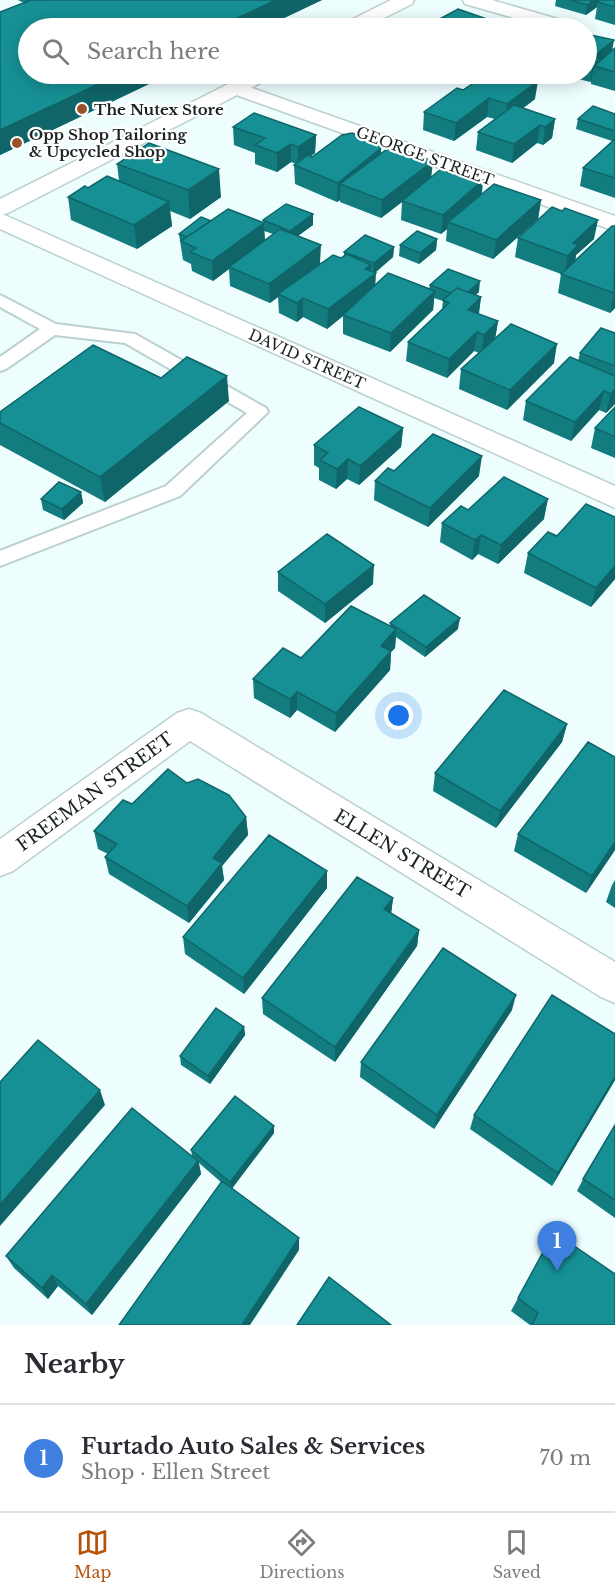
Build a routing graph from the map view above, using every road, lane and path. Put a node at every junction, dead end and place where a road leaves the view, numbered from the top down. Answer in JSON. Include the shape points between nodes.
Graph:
{"nodes":[{"id":1,"x":405,"y":0,"type":"edge"},
{"id":2,"x":472,"y":0,"type":"edge"},
{"id":3,"x":370,"y":18,"type":"edge"},
{"id":4,"x":534,"y":18,"type":"edge"},
{"id":5,"x":243,"y":84,"type":"edge"},
{"id":6,"x":235,"y":88,"type":"junction"},
{"id":7,"x":0,"y":208,"type":"edge"},
{"id":8,"x":0,"y":220,"type":"edge"},
{"id":9,"x":615,"y":224,"type":"edge"},
{"id":10,"x":0,"y":300,"type":"edge"},
{"id":11,"x":52,"y":329,"type":"junction"},
{"id":12,"x":0,"y":365,"type":"edge"},
{"id":13,"x":615,"y":498,"type":"edge"},
{"id":14,"x":0,"y":559,"type":"edge"},
{"id":15,"x":189,"y":723,"type":"joint"},
{"id":16,"x":0,"y":860,"type":"edge"},
{"id":17,"x":615,"y":984,"type":"edge"}],
"edges":[{"from":1,"to":3,"type":"street"},
{"from":2,"to":4,"type":"street"},
{"from":5,"to":6,"type":"street"},
{"from":6,"to":7,"type":"street"},
{"from":6,"to":9,"type":"street","name":"GEORGE STREET"},
{"from":8,"to":13,"type":"street","name":"DAVID STREET"},
{"from":10,"to":11,"type":"lane"},
{"from":11,"to":12,"type":"lane"},
{"from":11,"to":14,"type":"lane","via":[[129,338],[259,412],[173,491]]},
{"from":15,"to":16,"type":"street","name":"FREEMAN STREET"},
{"from":15,"to":17,"type":"street","name":"ELLEN STREET"}]}
